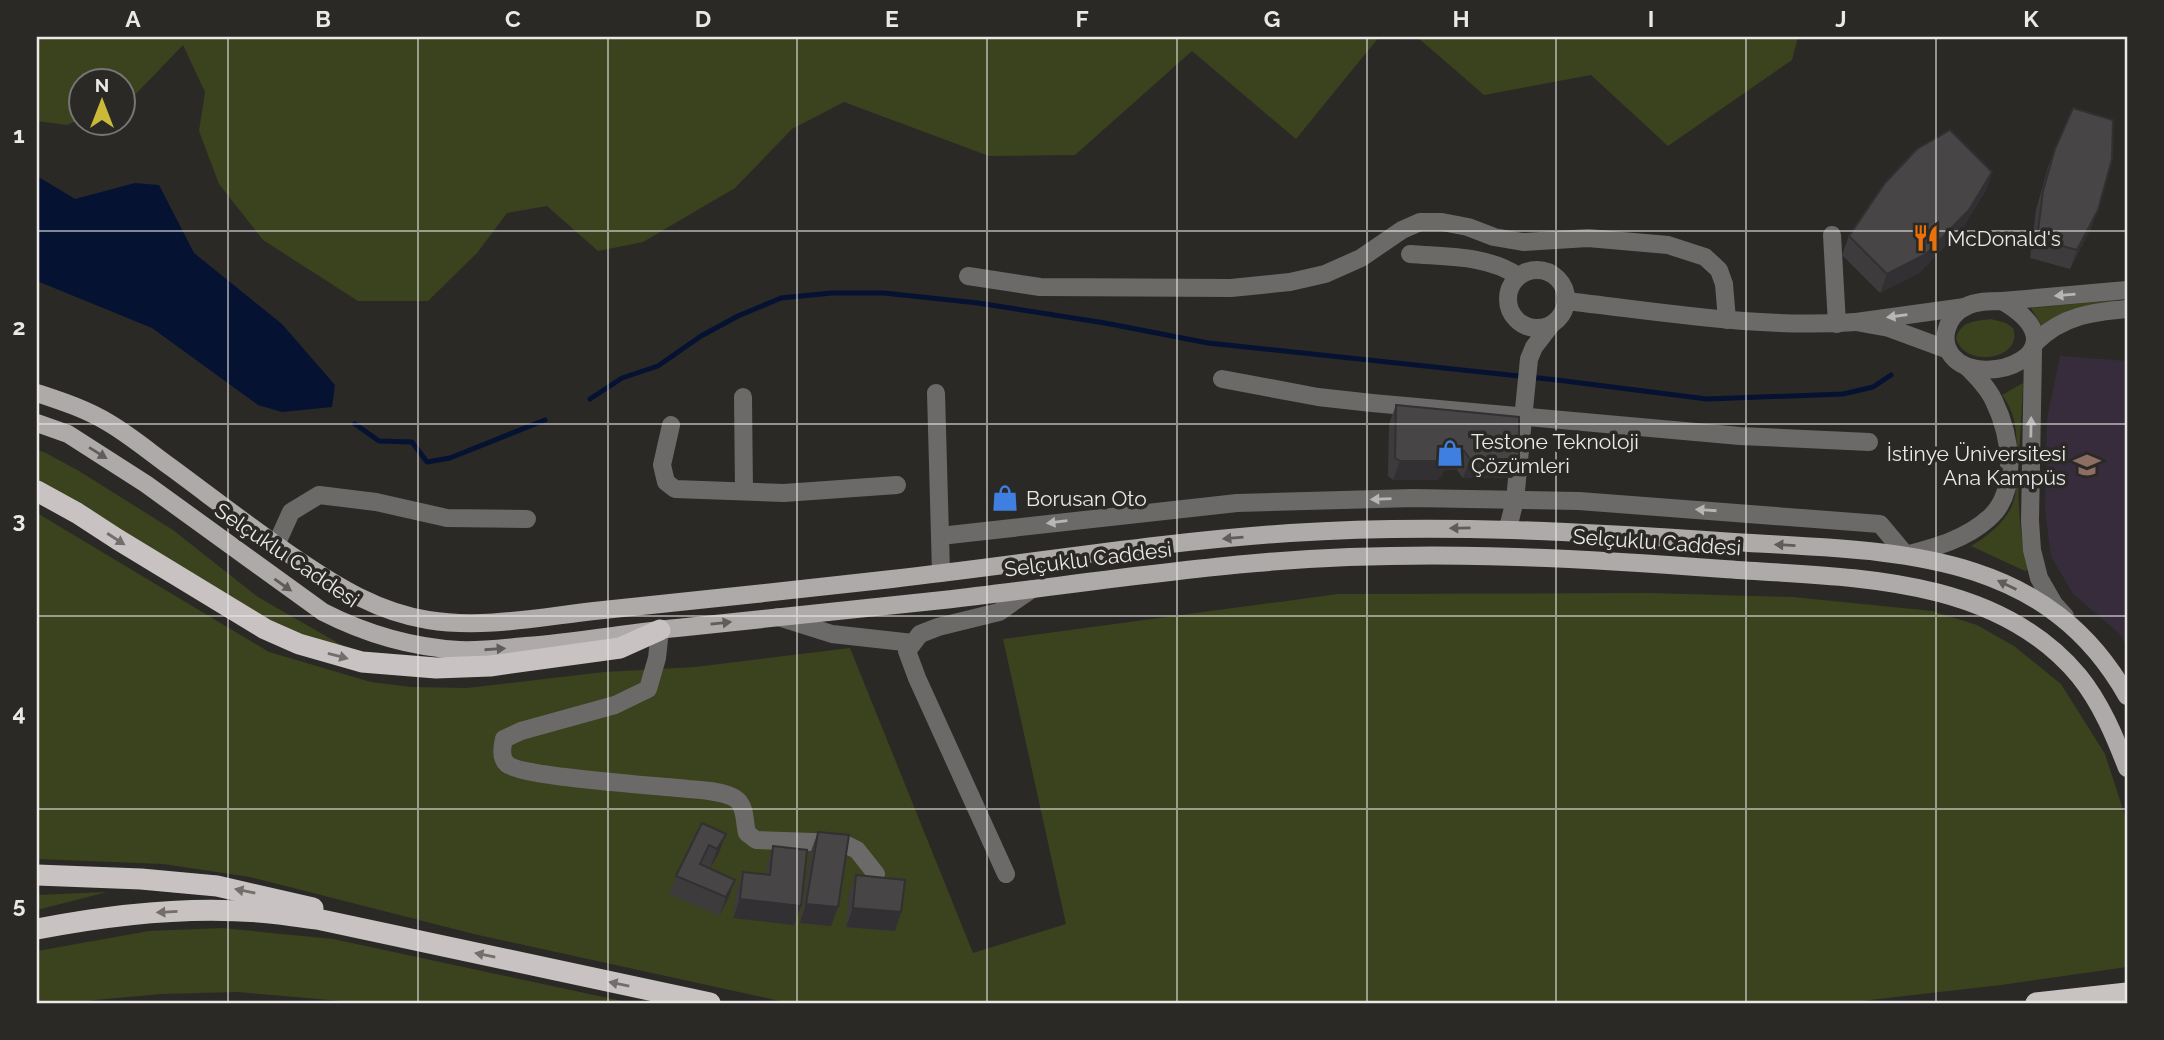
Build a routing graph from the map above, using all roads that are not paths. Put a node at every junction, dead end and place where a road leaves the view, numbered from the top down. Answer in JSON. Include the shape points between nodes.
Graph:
{"nodes":[{"id":1,"x":1832,"y":235,"type":"dead end"},
{"id":2,"x":1410,"y":254,"type":"dead end"},
{"id":3,"x":968,"y":276,"type":"dead end"},
{"id":4,"x":1518,"y":276,"type":"junction"},
{"id":5,"x":2127,"y":290,"type":"edge"},
{"id":6,"x":1566,"y":300,"type":"junction"},
{"id":7,"x":2002,"y":301,"type":"junction"},
{"id":8,"x":1965,"y":307,"type":"junction"},
{"id":9,"x":2127,"y":309,"type":"edge"},
{"id":10,"x":1727,"y":320,"type":"junction"},
{"id":11,"x":1856,"y":322,"type":"junction"},
{"id":12,"x":1837,"y":324,"type":"junction"},
{"id":13,"x":1551,"y":325,"type":"junction"},
{"id":14,"x":2035,"y":347,"type":"junction"},
{"id":15,"x":1946,"y":349,"type":"junction"},
{"id":16,"x":1968,"y":367,"type":"junction"},
{"id":17,"x":1223,"y":379,"type":"dead end"},
{"id":18,"x":37,"y":393,"type":"edge"},
{"id":19,"x":936,"y":393,"type":"dead end"},
{"id":20,"x":743,"y":397,"type":"dead end"},
{"id":21,"x":1522,"y":416,"type":"junction"},
{"id":22,"x":37,"y":423,"type":"edge"},
{"id":23,"x":671,"y":425,"type":"dead end"},
{"id":24,"x":1869,"y":442,"type":"dead end"},
{"id":25,"x":897,"y":485,"type":"dead end"},
{"id":26,"x":744,"y":490,"type":"junction"},
{"id":27,"x":37,"y":491,"type":"edge"},
{"id":28,"x":1515,"y":500,"type":"junction"},
{"id":29,"x":527,"y":519,"type":"dead end"},
{"id":30,"x":1508,"y":528,"type":"junction"},
{"id":31,"x":940,"y":536,"type":"junction"},
{"id":32,"x":276,"y":545,"type":"junction"},
{"id":33,"x":1906,"y":555,"type":"junction"},
{"id":34,"x":941,"y":573,"type":"junction"},
{"id":35,"x":1032,"y":589,"type":"junction"},
{"id":36,"x":778,"y":618,"type":"junction"},
{"id":37,"x":2076,"y":629,"type":"junction"},
{"id":38,"x":660,"y":630,"type":"junction"},
{"id":39,"x":914,"y":643,"type":"junction"},
{"id":40,"x":2127,"y":696,"type":"edge"},
{"id":41,"x":2127,"y":768,"type":"edge"},
{"id":42,"x":876,"y":874,"type":"edge"},
{"id":43,"x":1006,"y":874,"type":"dead end"},
{"id":44,"x":37,"y":875,"type":"edge"},
{"id":45,"x":37,"y":929,"type":"edge"},
{"id":46,"x":381,"y":932,"type":"junction"},
{"id":47,"x":2127,"y":993,"type":"edge"},
{"id":48,"x":710,"y":1003,"type":"edge"},
{"id":49,"x":2036,"y":1003,"type":"edge"}],
"edges":[{"from":1,"to":12,"type":"street"},
{"from":2,"to":4,"type":"street","via":[[1488,261]]},
{"from":3,"to":10,"type":"street","via":[[1040,287],[1231,288],[1290,282],[1325,274],[1361,258],[1420,222],[1442,222],[1523,242],[1588,238],[1668,245],[1705,257],[1719,270],[1724,284]]},
{"from":4,"to":6,"type":"street","via":[[1536,269],[1554,275]]},
{"from":4,"to":13,"type":"street","via":[[1508,291],[1514,318],[1531,328]]},
{"from":5,"to":7,"type":"street","one_way":true},
{"from":6,"to":10,"type":"street"},
{"from":6,"to":13,"type":"street","via":[[1559,319]]},
{"from":7,"to":8,"type":"street"},
{"from":7,"to":14,"type":"street","via":[[2026,320]]},
{"from":8,"to":11,"type":"street","one_way":true},
{"from":8,"to":15,"type":"street","via":[[1948,325]]},
{"from":9,"to":14,"type":"street","via":[[2063,321]]},
{"from":10,"to":12,"type":"street"},
{"from":11,"to":12,"type":"street"},
{"from":11,"to":15,"type":"street","via":[[1889,328]]},
{"from":13,"to":21,"type":"street","via":[[1529,359]]},
{"from":14,"to":16,"type":"street","via":[[2021,361],[2003,368]]},
{"from":37,"to":14,"type":"street","one_way":true,"via":[[2039,579],[2032,550]]},
{"from":15,"to":16,"type":"street"},
{"from":16,"to":33,"type":"street","via":[[1994,399],[2001,419],[2008,450],[2006,493],[1990,518],[1968,533]]},
{"from":17,"to":21,"type":"street","via":[[1318,397]]},
{"from":18,"to":32,"type":"main road","name":"Selçuklu Caddesi","via":[[107,421]]},
{"from":19,"to":31,"type":"street"},
{"from":20,"to":26,"type":"street"},
{"from":21,"to":24,"type":"street","via":[[1740,436]]},
{"from":21,"to":28,"type":"street"},
{"from":22,"to":38,"type":"main road","name":"Selçuklu Caddesi","one_way":true,"via":[[68,434],[101,454],[282,584],[353,628],[424,647],[466,650]]},
{"from":23,"to":26,"type":"street","via":[[662,466],[666,482],[675,489]]},
{"from":25,"to":26,"type":"street","via":[[784,493]]},
{"from":27,"to":38,"type":"highway","one_way":true,"via":[[265,629],[362,662],[436,668],[490,666],[620,648]]},
{"from":28,"to":30,"type":"street"},
{"from":28,"to":31,"type":"street","one_way":true,"via":[[1237,503]]},
{"from":33,"to":28,"type":"street","one_way":true,"via":[[1880,524]]},
{"from":29,"to":32,"type":"street","via":[[447,518],[319,495],[291,512]]},
{"from":33,"to":30,"type":"main road","name":"Selçuklu Caddesi","one_way":true},
{"from":30,"to":34,"type":"main road","name":"Selçuklu Caddesi","one_way":true,"via":[[1217,539]]},
{"from":31,"to":34,"type":"street"},
{"from":32,"to":34,"type":"main road","name":"Selçuklu Caddesi","via":[[361,599],[428,620],[464,622]]},
{"from":37,"to":33,"type":"main road","name":"Selçuklu Caddesi","one_way":true,"via":[[2027,595],[1987,575]]},
{"from":35,"to":36,"type":"main road","name":"Selçuklu Caddesi"},
{"from":35,"to":39,"type":"street","via":[[999,612],[938,627],[920,634]]},
{"from":35,"to":41,"type":"main road","name":"Selçuklu Caddesi","via":[[1249,564],[1402,556],[1560,558],[1903,584],[1984,608],[2049,646],[2080,677],[2111,728]]},
{"from":38,"to":36,"type":"main road","name":"Selçuklu Caddesi","one_way":true},
{"from":36,"to":39,"type":"street","via":[[832,634]]},
{"from":37,"to":40,"type":"main road","name":"Selçuklu Caddesi","via":[[2096,649]]},
{"from":38,"to":42,"type":"street","via":[[648,689],[615,705],[504,739],[504,760],[510,767],[734,797],[743,805],[747,833],[756,840],[844,844],[857,850]]},
{"from":39,"to":43,"type":"street","via":[[907,651],[916,678]]},
{"from":46,"to":44,"type":"highway","one_way":true,"via":[[318,909],[217,886]]},
{"from":46,"to":45,"type":"highway","one_way":true,"via":[[258,912],[207,910],[97,918]]},
{"from":48,"to":46,"type":"highway","one_way":true},
{"from":47,"to":49,"type":"highway"}]}
